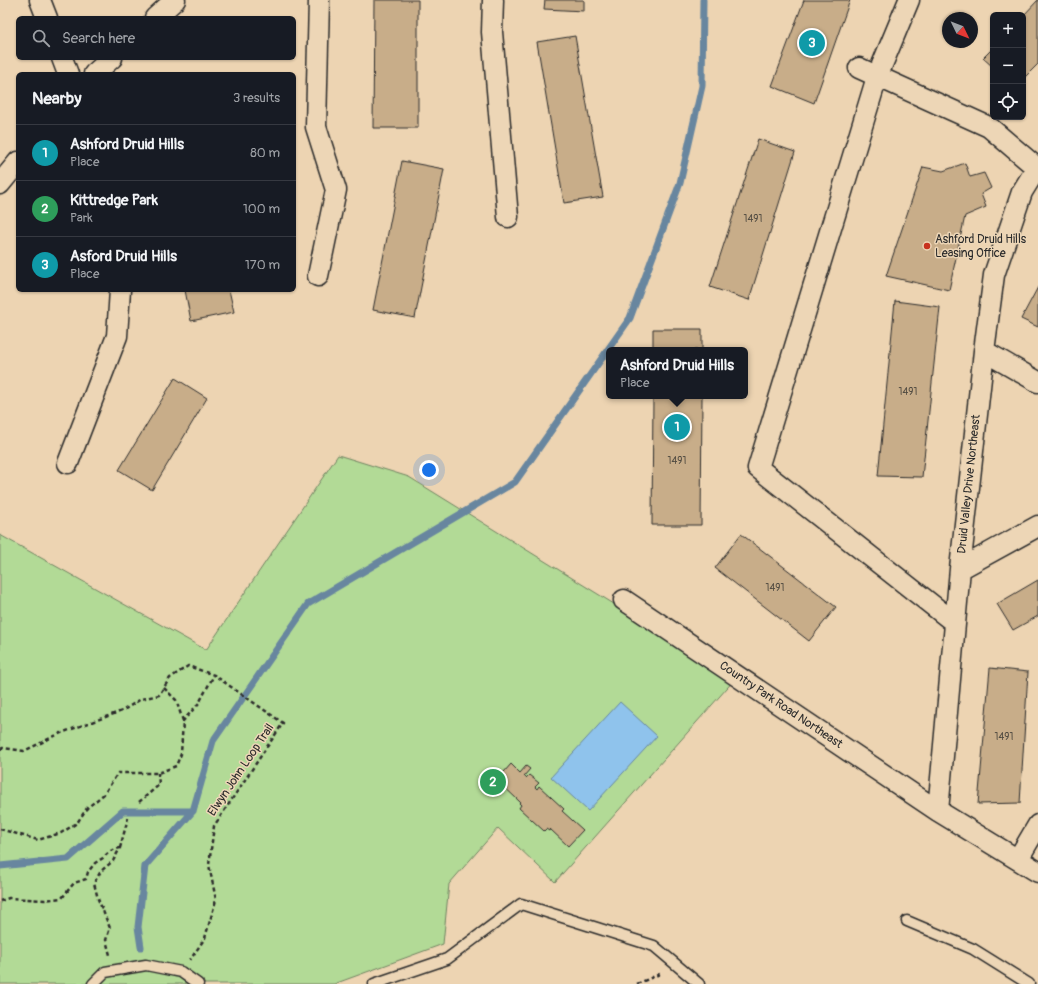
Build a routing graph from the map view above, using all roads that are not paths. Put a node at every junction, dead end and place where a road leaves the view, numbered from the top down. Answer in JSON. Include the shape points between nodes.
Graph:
{"nodes":[{"id":1,"x":40,"y":0,"type":"edge"},
{"id":2,"x":174,"y":0,"type":"edge"},
{"id":3,"x":319,"y":0,"type":"edge"},
{"id":4,"x":493,"y":0,"type":"edge"},
{"id":5,"x":909,"y":0,"type":"edge"},
{"id":6,"x":46,"y":16,"type":"edge"},
{"id":7,"x":157,"y":16,"type":"edge"},
{"id":8,"x":63,"y":60,"type":"edge"},
{"id":9,"x":110,"y":60,"type":"edge"},
{"id":10,"x":859,"y":68,"type":"dead end"},
{"id":11,"x":67,"y":72,"type":"edge"},
{"id":12,"x":96,"y":72,"type":"edge"},
{"id":13,"x":877,"y":77,"type":"junction"},
{"id":14,"x":16,"y":164,"type":"edge"},
{"id":15,"x":1037,"y":167,"type":"edge"},
{"id":16,"x":0,"y":184,"type":"edge"},
{"id":17,"x":508,"y":217,"type":"dead end"},
{"id":18,"x":318,"y":276,"type":"dead end"},
{"id":19,"x":120,"y":292,"type":"edge"},
{"id":20,"x":984,"y":351,"type":"junction"},
{"id":21,"x":1038,"y":382,"type":"edge"},
{"id":22,"x":68,"y":463,"type":"dead end"},
{"id":23,"x":1038,"y":526,"type":"edge"},
{"id":24,"x":960,"y":569,"type":"junction"},
{"id":25,"x":624,"y":600,"type":"dead end"},
{"id":26,"x":955,"y":623,"type":"junction"},
{"id":27,"x":938,"y":811,"type":"junction"},
{"id":28,"x":1038,"y":825,"type":"edge"},
{"id":29,"x":1018,"y":859,"type":"junction"},
{"id":30,"x":1038,"y":872,"type":"edge"},
{"id":31,"x":907,"y":921,"type":"dead end"},
{"id":32,"x":93,"y":984,"type":"edge"},
{"id":33,"x":198,"y":984,"type":"edge"},
{"id":34,"x":374,"y":984,"type":"edge"},
{"id":35,"x":700,"y":984,"type":"edge"},
{"id":36,"x":1029,"y":984,"type":"edge"}],
"edges":[{"from":1,"to":6,"type":"street"},
{"from":2,"to":7,"type":"street"},
{"from":3,"to":18,"type":"street","via":[[316,127],[336,190]]},
{"from":4,"to":17,"type":"street","via":[[492,32]]},
{"from":5,"to":13,"type":"street"},
{"from":8,"to":11,"type":"street"},
{"from":9,"to":12,"type":"street"},
{"from":10,"to":13,"type":"street"},
{"from":13,"to":15,"type":"street","via":[[989,127]]},
{"from":13,"to":26,"type":"street","via":[[758,468]]},
{"from":14,"to":16,"type":"street"},
{"from":15,"to":20,"type":"street","name":"Druid Valley Drive Northeast","via":[[1022,192],[994,275]]},
{"from":19,"to":22,"type":"street","via":[[117,336]]},
{"from":20,"to":21,"type":"street"},
{"from":20,"to":24,"type":"street","name":"Druid Valley Drive Northeast"},
{"from":23,"to":24,"type":"street"},
{"from":24,"to":26,"type":"street","name":"Druid Valley Drive Northeast"},
{"from":25,"to":27,"type":"street","name":"Country Park Road Northeast"},
{"from":26,"to":27,"type":"street","name":"Druid Valley Drive Northeast"},
{"from":27,"to":29,"type":"street","name":"Country Park Road Northeast"},
{"from":28,"to":29,"type":"street"},
{"from":29,"to":30,"type":"street","name":"Country Park Road Northeast"},
{"from":31,"to":36,"type":"lane","via":[[973,949]]},
{"from":32,"to":33,"type":"lane","via":[[105,972],[146,965],[181,972]]},
{"from":34,"to":35,"type":"lane","via":[[447,959],[521,904],[654,946]]}]}
